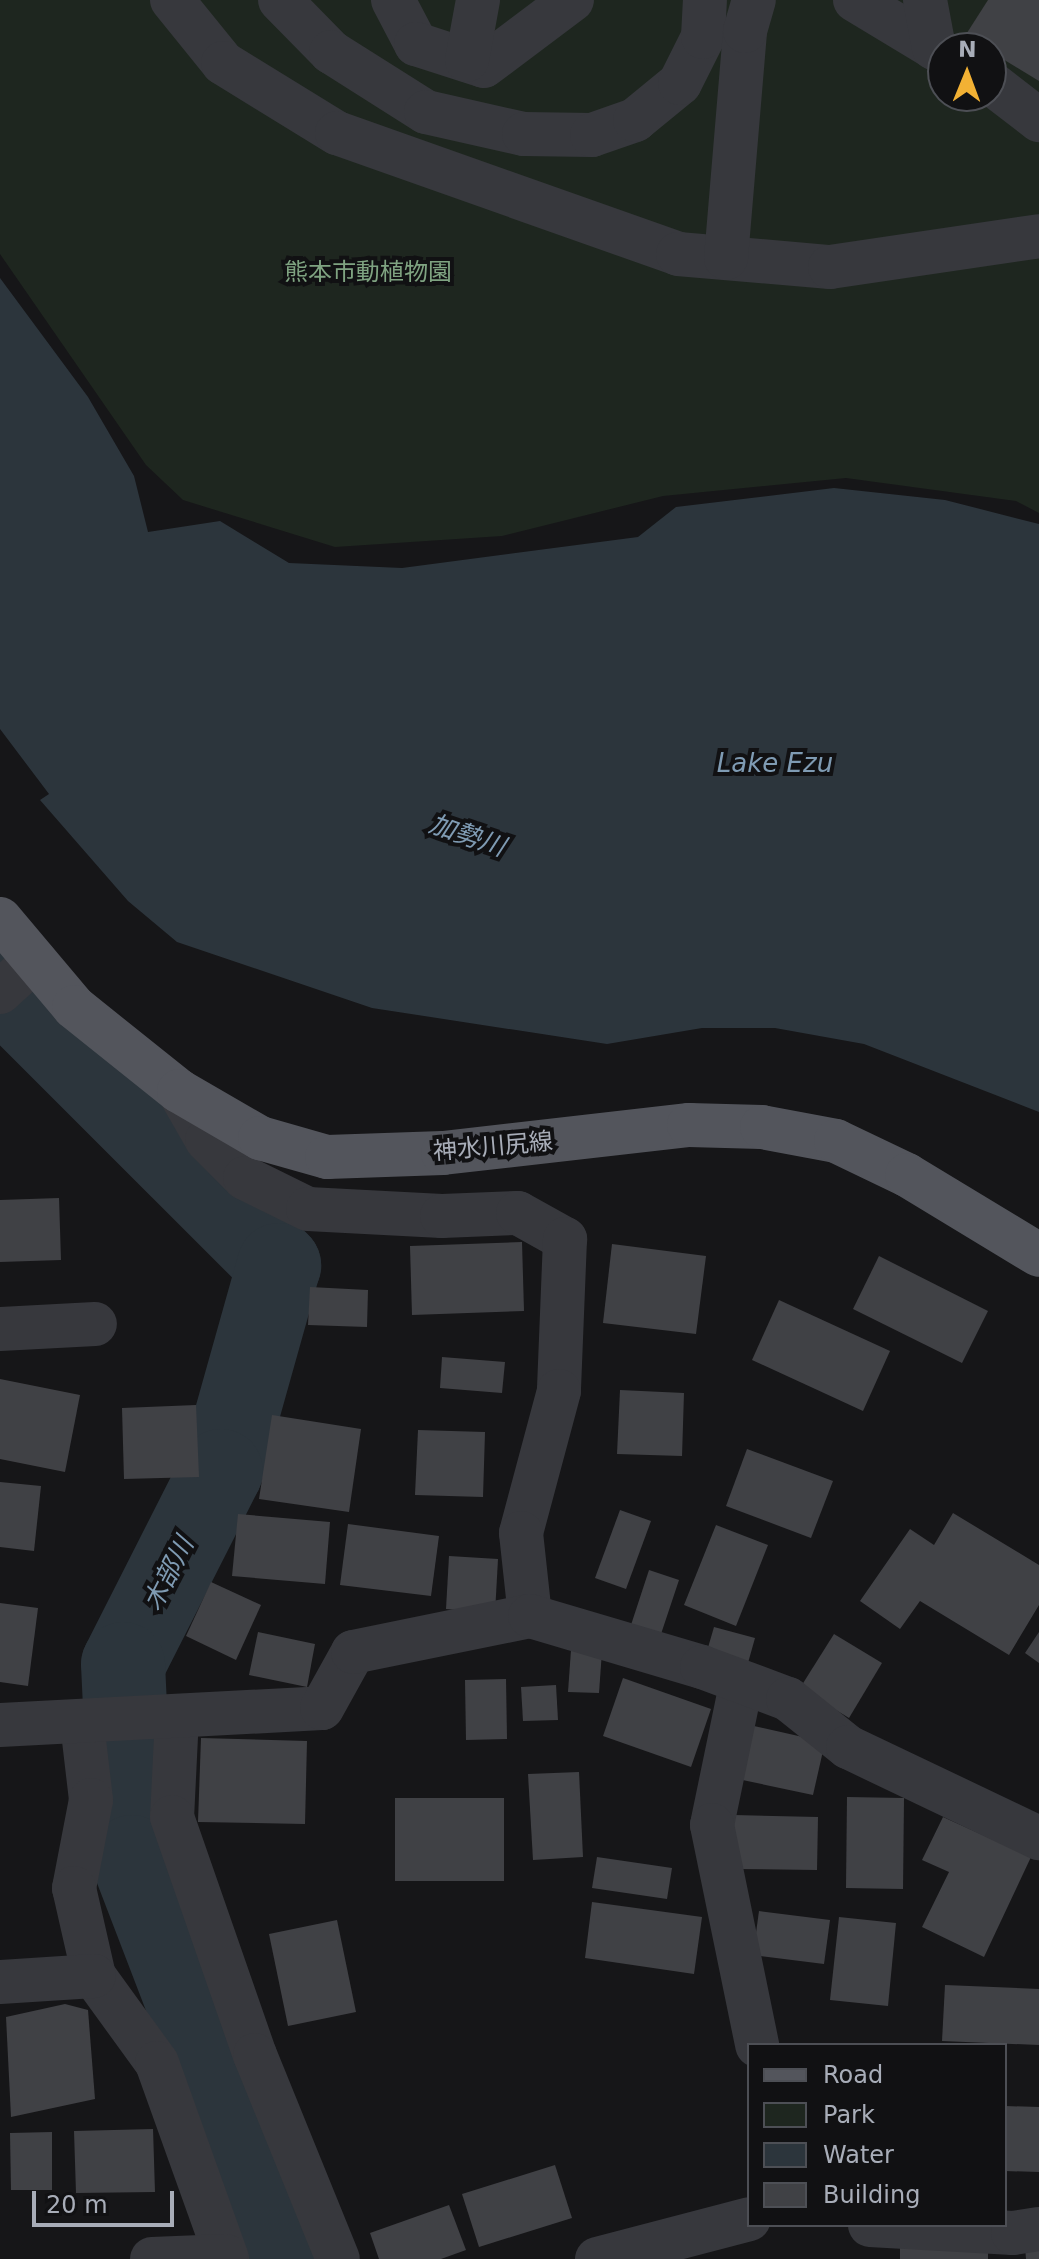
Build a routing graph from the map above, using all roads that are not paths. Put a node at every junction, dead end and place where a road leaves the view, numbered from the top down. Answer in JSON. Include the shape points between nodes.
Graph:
{"nodes":[{"id":1,"x":172,"y":0,"type":"edge"},
{"id":2,"x":280,"y":0,"type":"edge"},
{"id":3,"x":393,"y":0,"type":"edge"},
{"id":4,"x":478,"y":0,"type":"edge"},
{"id":5,"x":572,"y":0,"type":"edge"},
{"id":6,"x":705,"y":0,"type":"edge"},
{"id":7,"x":855,"y":0,"type":"edge"},
{"id":8,"x":925,"y":0,"type":"edge"},
{"id":9,"x":744,"y":6,"type":"edge"},
{"id":10,"x":933,"y":32,"type":"edge"},
{"id":11,"x":927,"y":44,"type":"edge"},
{"id":12,"x":458,"y":57,"type":"junction"},
{"id":13,"x":1007,"y":95,"type":"edge"},
{"id":14,"x":426,"y":112,"type":"junction"},
{"id":15,"x":1039,"y":120,"type":"edge"},
{"id":16,"x":1039,"y":236,"type":"edge"},
{"id":17,"x":726,"y":258,"type":"junction"},
{"id":18,"x":0,"y":919,"type":"edge"},
{"id":19,"x":35,"y":960,"type":"junction"},
{"id":20,"x":0,"y":992,"type":"edge"},
{"id":21,"x":179,"y":1091,"type":"junction"},
{"id":22,"x":1039,"y":1255,"type":"edge"},
{"id":23,"x":95,"y":1324,"type":"dead end"},
{"id":24,"x":0,"y":1329,"type":"edge"},
{"id":25,"x":530,"y":1616,"type":"junction"},
{"id":26,"x":741,"y":1685,"type":"junction"},
{"id":27,"x":177,"y":1716,"type":"junction"},
{"id":28,"x":82,"y":1723,"type":"junction"},
{"id":29,"x":0,"y":1725,"type":"edge"},
{"id":30,"x":1039,"y":1838,"type":"edge"},
{"id":31,"x":94,"y":1976,"type":"junction"},
{"id":32,"x":0,"y":1982,"type":"edge"},
{"id":33,"x":757,"y":2043,"type":"edge"},
{"id":34,"x":747,"y":2220,"type":"edge"},
{"id":35,"x":906,"y":2227,"type":"edge"},
{"id":36,"x":1039,"y":2229,"type":"edge"},
{"id":37,"x":226,"y":2258,"type":"edge"},
{"id":38,"x":152,"y":2259,"type":"edge"},
{"id":39,"x":338,"y":2259,"type":"edge"},
{"id":40,"x":597,"y":2259,"type":"edge"}],
"edges":[{"from":1,"to":17,"type":"street","via":[[223,63],[337,133],[678,254]]},
{"from":2,"to":14,"type":"street","via":[[331,52]]},
{"from":3,"to":12,"type":"street","via":[[416,44]]},
{"from":4,"to":12,"type":"street"},
{"from":5,"to":12,"type":"street","via":[[484,66]]},
{"from":6,"to":14,"type":"street","via":[[703,37],[680,83],[635,120],[592,135],[524,134]]},
{"from":7,"to":11,"type":"street"},
{"from":8,"to":10,"type":"street"},
{"from":9,"to":17,"type":"street"},
{"from":12,"to":14,"type":"street"},
{"from":13,"to":15,"type":"street"},
{"from":16,"to":17,"type":"street","via":[[830,267]]},
{"from":18,"to":19,"type":"main road","name":"神水川尻線"},
{"from":19,"to":20,"type":"street"},
{"from":19,"to":21,"type":"main road","name":"神水川尻線","via":[[74,1007]]},
{"from":21,"to":22,"type":"main road","name":"神水川尻線","via":[[260,1138],[327,1157],[443,1153],[689,1125],[776,1130],[836,1141],[907,1175]]},
{"from":21,"to":25,"type":"street","via":[[207,1140],[245,1178],[308,1209],[442,1216],[518,1213],[565,1239],[559,1391],[521,1533]]},
{"from":23,"to":24,"type":"street"},
{"from":25,"to":26,"type":"street","via":[[702,1667]]},
{"from":25,"to":27,"type":"street","via":[[353,1652],[322,1708]]},
{"from":26,"to":30,"type":"street","via":[[788,1699],[848,1747]]},
{"from":26,"to":33,"type":"street","via":[[712,1825]]},
{"from":27,"to":28,"type":"street"},
{"from":27,"to":39,"type":"street","via":[[172,1817],[255,2055]]},
{"from":28,"to":29,"type":"street"},
{"from":28,"to":31,"type":"street","via":[[91,1800],[74,1888]]},
{"from":31,"to":32,"type":"street"},
{"from":31,"to":37,"type":"street","via":[[157,2063]]},
{"from":34,"to":40,"type":"street"},
{"from":35,"to":36,"type":"street","via":[[1013,2233]]},
{"from":37,"to":38,"type":"street"}]}
